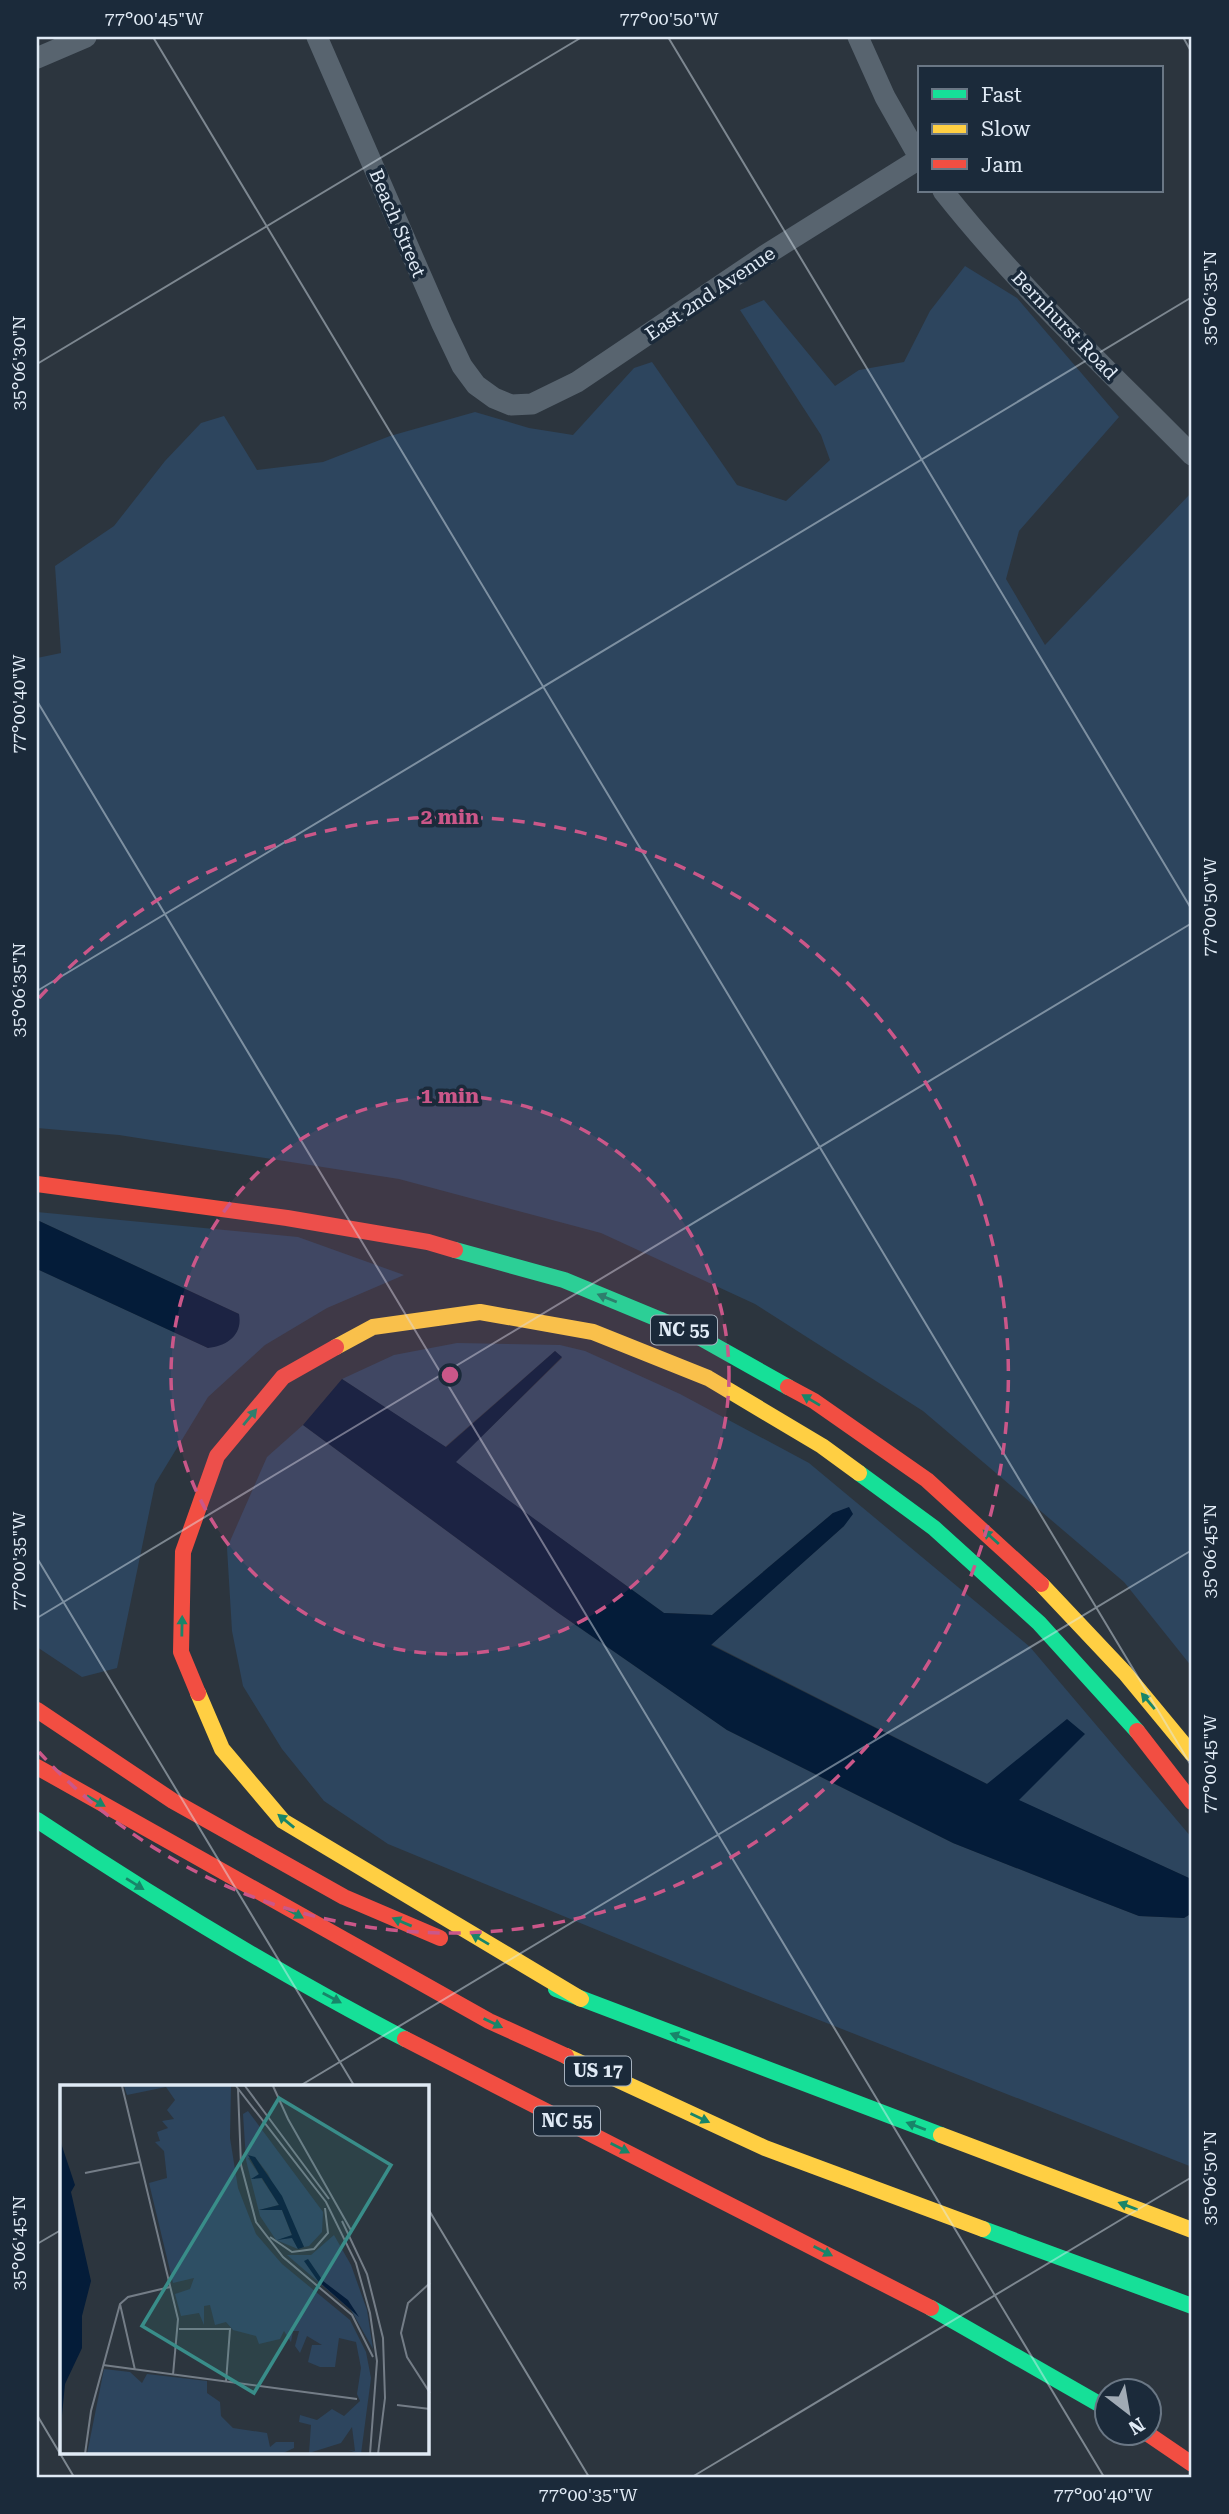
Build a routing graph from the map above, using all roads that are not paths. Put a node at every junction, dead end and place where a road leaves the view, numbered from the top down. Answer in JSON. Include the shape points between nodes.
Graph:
{"nodes":[{"id":1,"x":86,"y":37,"type":"edge"},
{"id":2,"x":317,"y":37,"type":"edge"},
{"id":3,"x":858,"y":37,"type":"edge"},
{"id":4,"x":37,"y":58,"type":"edge"},
{"id":5,"x":918,"y":156,"type":"edge"},
{"id":6,"x":918,"y":159,"type":"edge"},
{"id":7,"x":944,"y":192,"type":"edge"},
{"id":8,"x":494,"y":398,"type":"joint"},
{"id":9,"x":1192,"y":454,"type":"edge"},
{"id":10,"x":37,"y":1184,"type":"edge"},
{"id":11,"x":37,"y":1710,"type":"edge"},
{"id":12,"x":1192,"y":1754,"type":"edge"},
{"id":13,"x":37,"y":1767,"type":"edge"},
{"id":14,"x":1192,"y":1802,"type":"edge"},
{"id":15,"x":37,"y":1820,"type":"edge"},
{"id":16,"x":581,"y":1999,"type":"junction"},
{"id":17,"x":1192,"y":2230,"type":"edge"},
{"id":18,"x":1192,"y":2306,"type":"edge"},
{"id":19,"x":1092,"y":2399,"type":"edge"},
{"id":20,"x":1162,"y":2444,"type":"edge"},
{"id":21,"x":1192,"y":2464,"type":"edge"}],
"edges":[{"from":1,"to":4,"type":"street"},
{"from":2,"to":8,"type":"street","name":"Beach Street","via":[[462,366],[476,386]]},
{"from":3,"to":5,"type":"street"},
{"from":6,"to":8,"type":"street","name":"East 2nd Avenue","via":[[559,392],[532,404],[511,405]]},
{"from":7,"to":9,"type":"street","name":"Bernhurst Road","via":[[1049,311]]},
{"from":12,"to":10,"type":"highway","number":"NC 55","one_way":true,"via":[[1125,1673],[1030,1572],[927,1480],[814,1401],[692,1333],[564,1280],[428,1242]]},
{"from":16,"to":11,"type":"highway","one_way":true,"via":[[344,1897],[173,1801]]},
{"from":13,"to":18,"type":"highway","number":"US 17","one_way":true,"via":[[501,2026],[765,2148]]},
{"from":16,"to":14,"type":"highway","one_way":true,"via":[[284,1821],[222,1749],[181,1653],[183,1552],[217,1456],[283,1377],[373,1327],[480,1312],[593,1332],[708,1378],[822,1446],[934,1528],[1039,1623],[1135,1729]]},
{"from":15,"to":19,"type":"highway","number":"NC 55","one_way":true,"via":[[211,1931],[307,1985],[950,2318]]},
{"from":17,"to":16,"type":"highway","one_way":true},
{"from":20,"to":21,"type":"highway"}]}
